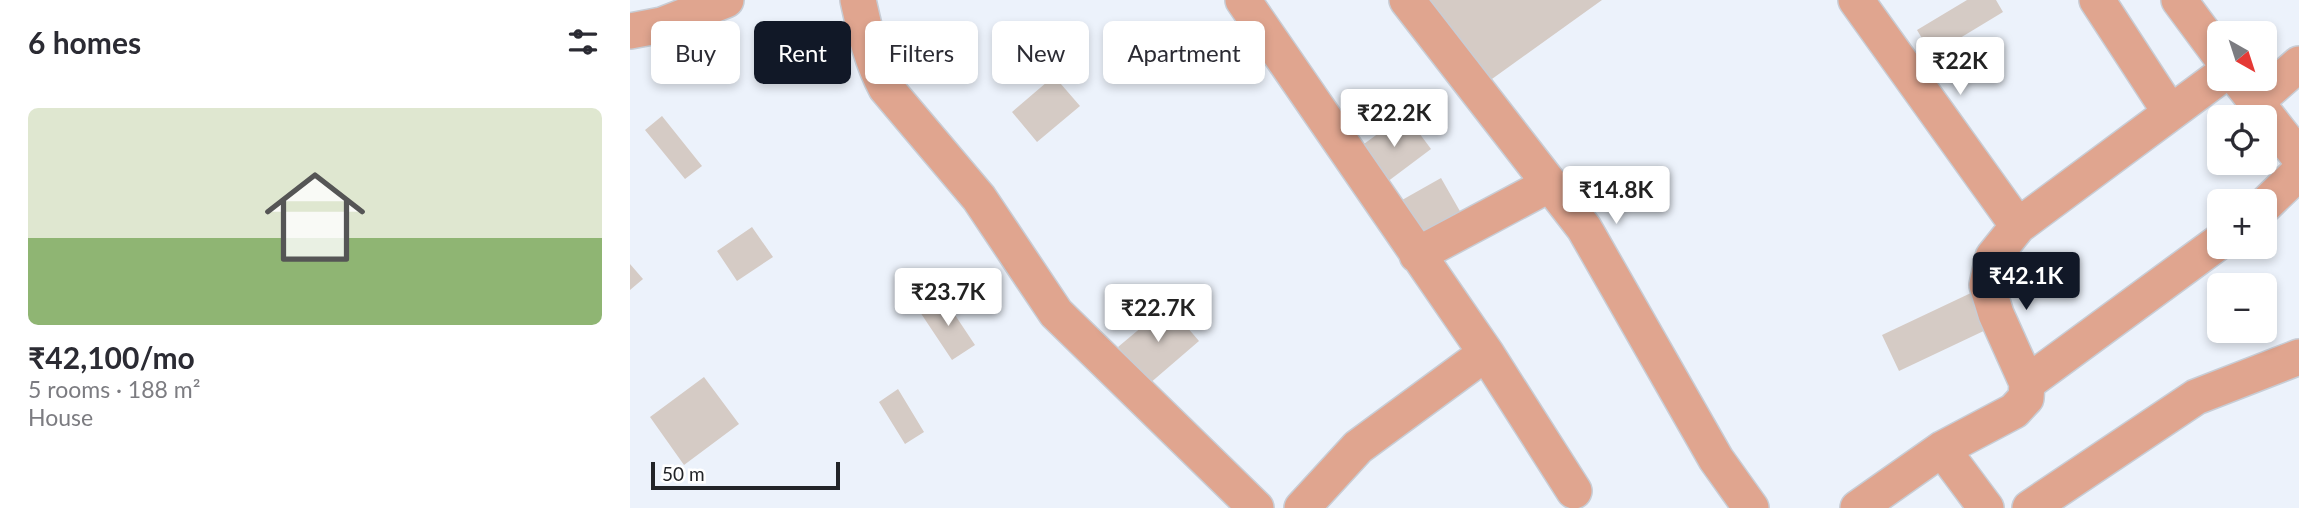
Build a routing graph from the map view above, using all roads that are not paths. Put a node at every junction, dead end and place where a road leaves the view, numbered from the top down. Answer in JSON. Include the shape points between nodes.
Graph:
{"nodes":[{"id":1,"x":726,"y":0,"type":"edge"},
{"id":2,"x":859,"y":0,"type":"edge"},
{"id":3,"x":1243,"y":0,"type":"edge"},
{"id":4,"x":1407,"y":0,"type":"edge"},
{"id":5,"x":1856,"y":0,"type":"edge"},
{"id":6,"x":2097,"y":0,"type":"edge"},
{"id":7,"x":2188,"y":3,"type":"edge"},
{"id":8,"x":630,"y":31,"type":"edge"},
{"id":9,"x":2207,"y":34,"type":"edge"},
{"id":10,"x":2299,"y":64,"type":"edge"},
{"id":11,"x":2277,"y":75,"type":"edge"},
{"id":12,"x":2207,"y":86,"type":"edge"},
{"id":13,"x":2248,"y":91,"type":"edge"},
{"id":14,"x":2170,"y":112,"type":"junction"},
{"id":15,"x":2299,"y":157,"type":"edge"},
{"id":16,"x":2299,"y":172,"type":"edge"},
{"id":17,"x":1550,"y":184,"type":"junction"},
{"id":18,"x":2277,"y":193,"type":"edge"},
{"id":19,"x":2018,"y":226,"type":"junction"},
{"id":20,"x":2207,"y":251,"type":"edge"},
{"id":21,"x":1418,"y":255,"type":"junction"},
{"id":22,"x":1486,"y":353,"type":"junction"},
{"id":23,"x":2299,"y":357,"type":"edge"},
{"id":24,"x":2027,"y":383,"type":"junction"},
{"id":25,"x":1942,"y":449,"type":"junction"},
{"id":26,"x":1574,"y":491,"type":"dead end"},
{"id":27,"x":1256,"y":508,"type":"edge"},
{"id":28,"x":1302,"y":508,"type":"edge"},
{"id":29,"x":1751,"y":508,"type":"edge"},
{"id":30,"x":1858,"y":508,"type":"edge"},
{"id":31,"x":1986,"y":508,"type":"edge"},
{"id":32,"x":2030,"y":508,"type":"edge"}],
"edges":[{"from":1,"to":8,"type":"street","via":[[662,25]]},
{"from":2,"to":27,"type":"street","via":[[870,52],[886,88],[979,198],[1056,313]]},
{"from":3,"to":21,"type":"street"},
{"from":4,"to":17,"type":"street"},
{"from":5,"to":19,"type":"street"},
{"from":6,"to":14,"type":"street"},
{"from":7,"to":9,"type":"street"},
{"from":10,"to":11,"type":"street"},
{"from":12,"to":14,"type":"street"},
{"from":13,"to":15,"type":"street"},
{"from":14,"to":19,"type":"street"},
{"from":16,"to":18,"type":"street"},
{"from":17,"to":21,"type":"street"},
{"from":17,"to":29,"type":"street","via":[[1584,228],[1716,459]]},
{"from":19,"to":24,"type":"street","via":[[1993,257],[1987,285]]},
{"from":20,"to":24,"type":"street"},
{"from":21,"to":22,"type":"street"},
{"from":22,"to":26,"type":"street"},
{"from":22,"to":28,"type":"street","via":[[1358,447]]},
{"from":23,"to":32,"type":"street","via":[[2196,397]]},
{"from":24,"to":25,"type":"street","via":[[2026,398],[2014,411]]},
{"from":25,"to":30,"type":"street"},
{"from":25,"to":31,"type":"street"}]}
